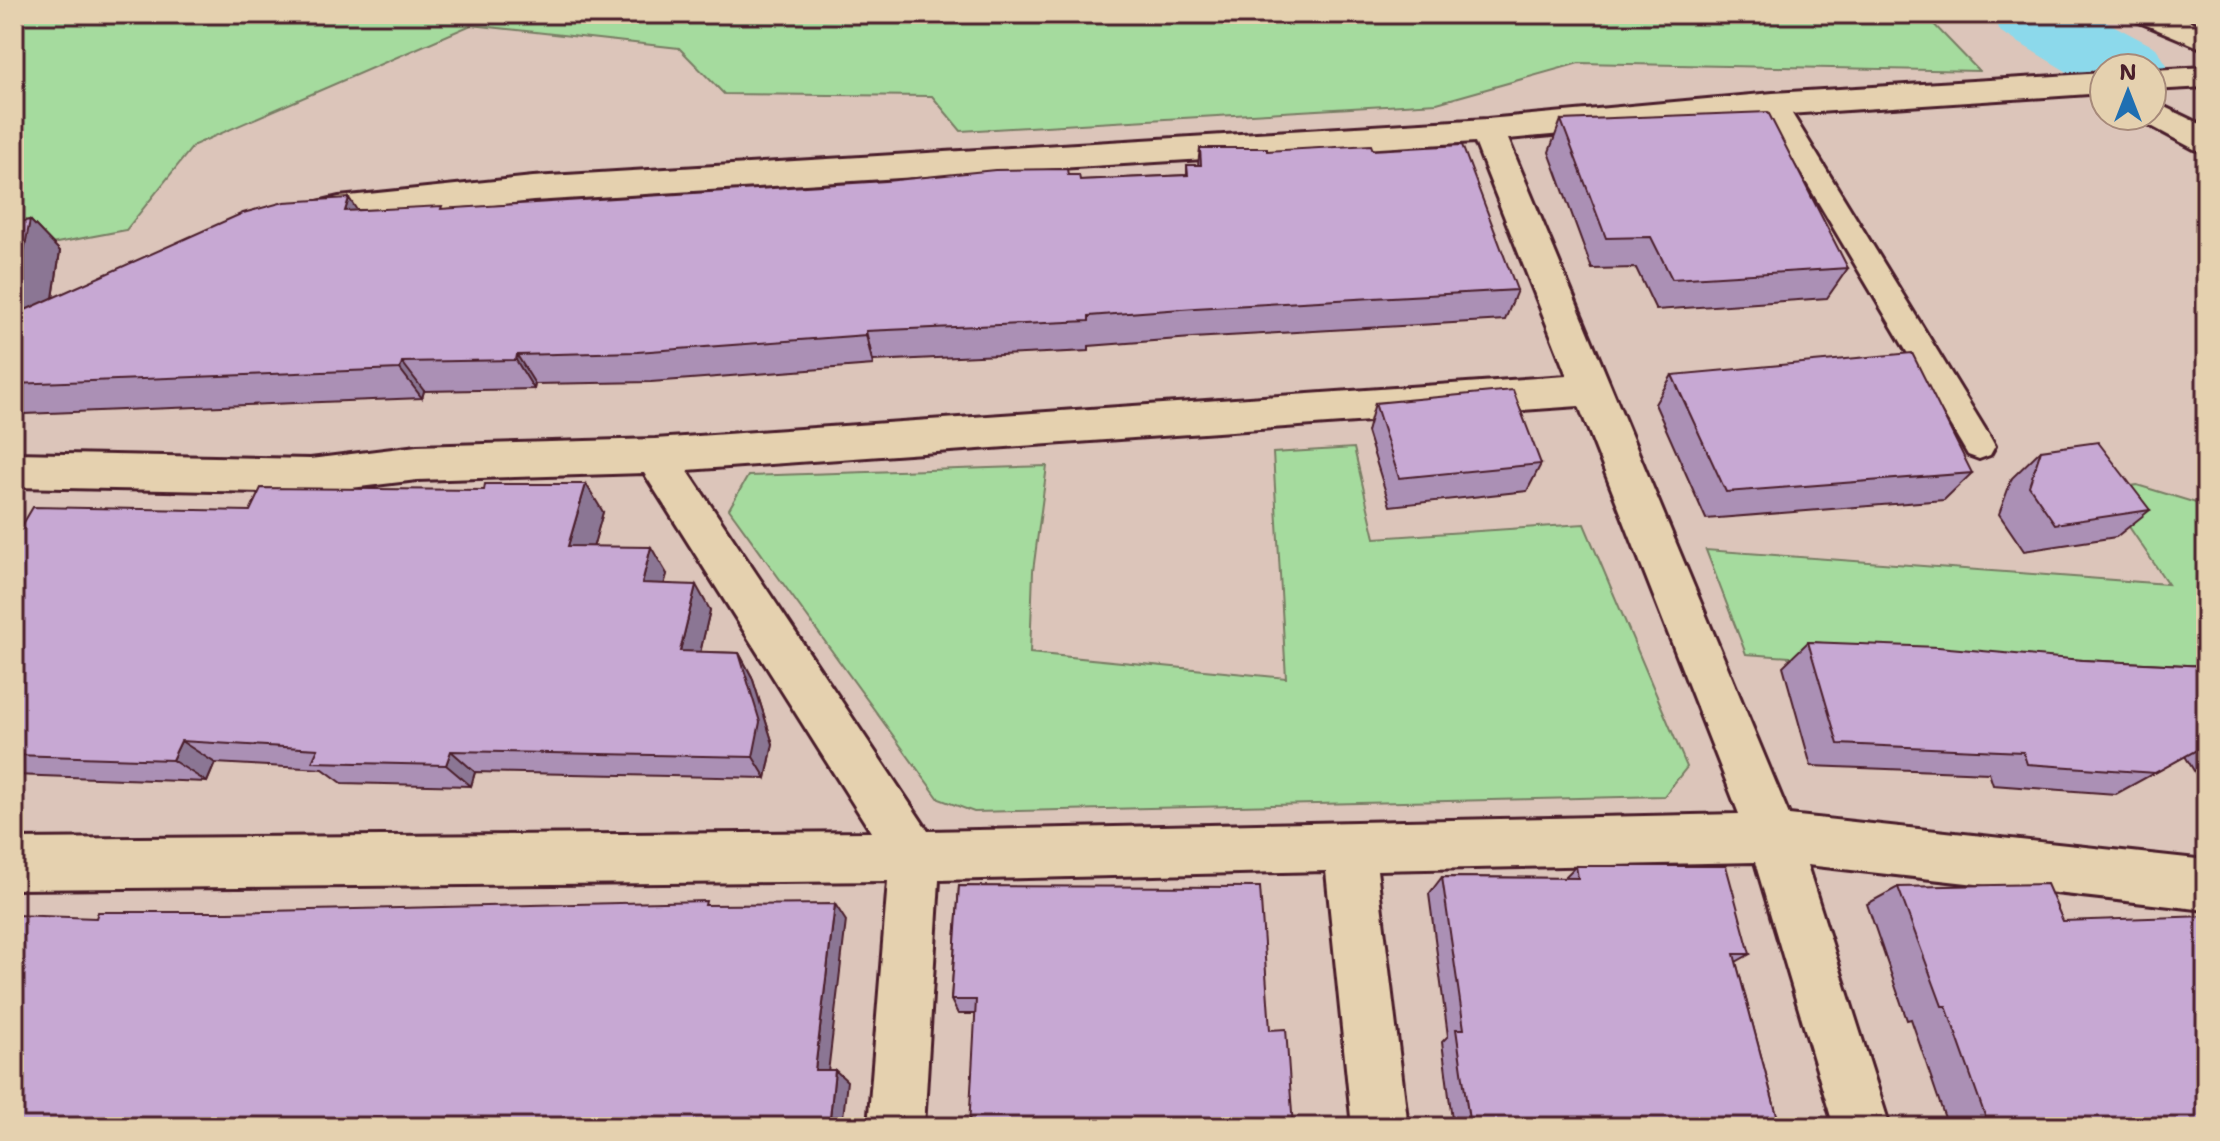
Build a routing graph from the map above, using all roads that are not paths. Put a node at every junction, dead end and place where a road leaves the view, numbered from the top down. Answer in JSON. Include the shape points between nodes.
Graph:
{"nodes":[{"id":1,"x":2148,"y":14,"type":"edge"},
{"id":2,"x":2206,"y":40,"type":"edge"},
{"id":3,"x":2206,"y":77,"type":"edge"},
{"id":4,"x":2168,"y":79,"type":"edge"},
{"id":5,"x":2088,"y":85,"type":"edge"},
{"id":6,"x":1773,"y":104,"type":"junction"},
{"id":7,"x":2168,"y":121,"type":"edge"},
{"id":8,"x":1487,"y":130,"type":"junction"},
{"id":9,"x":2206,"y":141,"type":"edge"},
{"id":10,"x":258,"y":229,"type":"edge"},
{"id":11,"x":1591,"y":390,"type":"junction"},
{"id":12,"x":1979,"y":446,"type":"dead end"},
{"id":13,"x":655,"y":456,"type":"junction"},
{"id":14,"x":14,"y":470,"type":"edge"},
{"id":15,"x":1773,"y":837,"type":"junction"},
{"id":16,"x":1349,"y":847,"type":"junction"},
{"id":17,"x":915,"y":856,"type":"junction"},
{"id":18,"x":14,"y":864,"type":"edge"},
{"id":19,"x":2205,"y":885,"type":"edge"},
{"id":20,"x":896,"y":1127,"type":"edge"},
{"id":21,"x":1380,"y":1127,"type":"edge"},
{"id":22,"x":1862,"y":1127,"type":"edge"}],
"edges":[{"from":1,"to":2,"type":"street"},
{"from":3,"to":4,"type":"street"},
{"from":5,"to":6,"type":"street"},
{"from":6,"to":8,"type":"street"},
{"from":6,"to":12,"type":"lane"},
{"from":7,"to":9,"type":"street"},
{"from":8,"to":10,"type":"street","via":[[490,192],[339,209]]},
{"from":8,"to":11,"type":"street"},
{"from":11,"to":13,"type":"street"},
{"from":11,"to":15,"type":"street"},
{"from":13,"to":14,"type":"street","via":[[417,463],[310,476]]},
{"from":13,"to":17,"type":"street"},
{"from":15,"to":16,"type":"street"},
{"from":15,"to":19,"type":"street"},
{"from":15,"to":22,"type":"street"},
{"from":16,"to":17,"type":"street"},
{"from":16,"to":21,"type":"street"},
{"from":17,"to":18,"type":"street"},
{"from":17,"to":20,"type":"street"}]}
